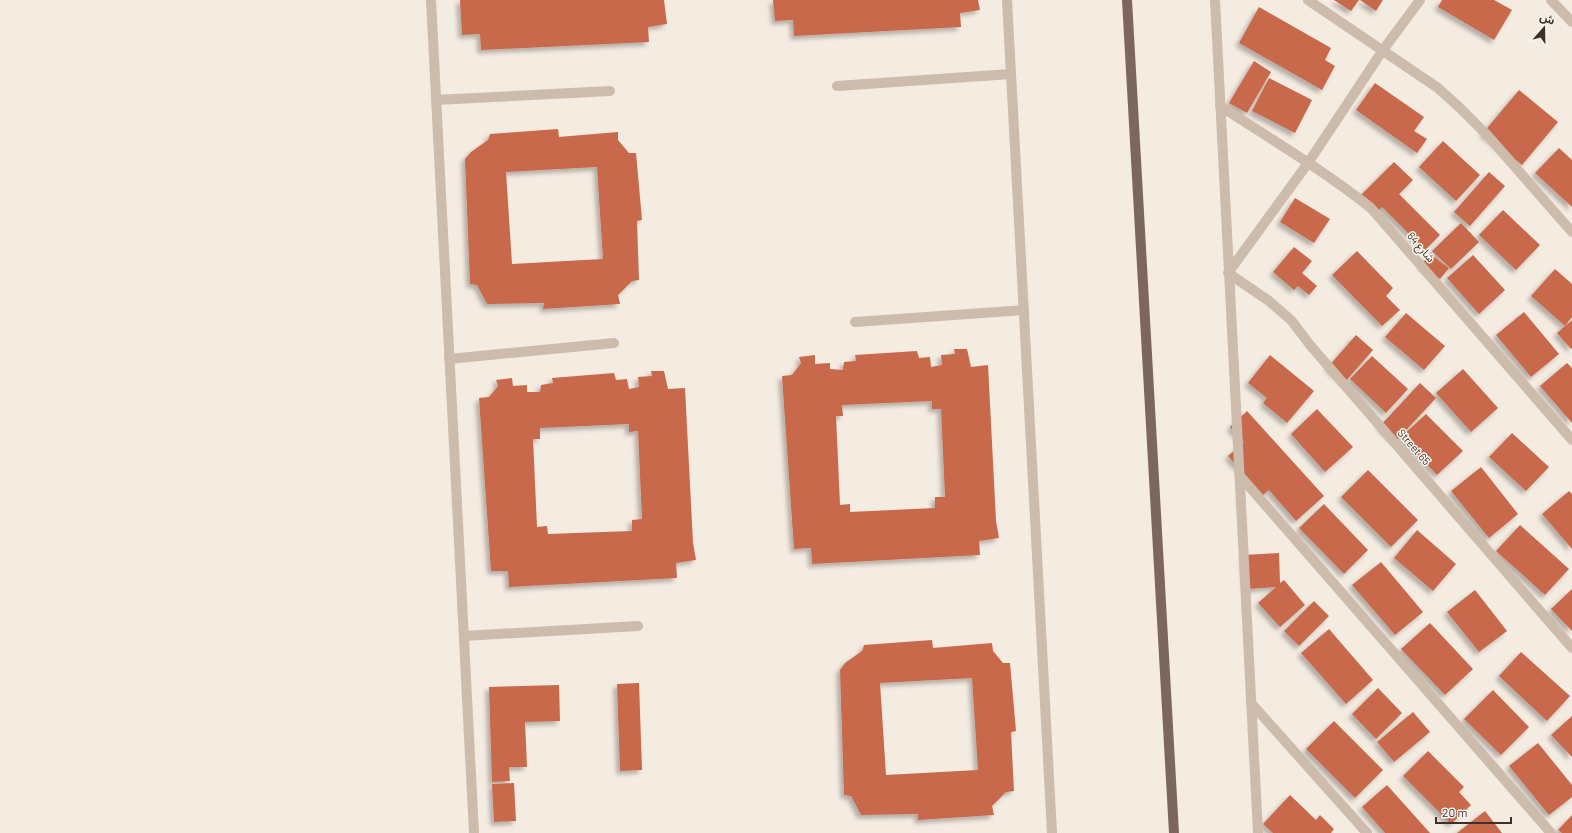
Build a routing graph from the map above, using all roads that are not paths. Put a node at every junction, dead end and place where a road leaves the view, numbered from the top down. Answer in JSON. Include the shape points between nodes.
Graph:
{"nodes":[{"id":1,"x":431,"y":0,"type":"edge"},
{"id":2,"x":1007,"y":0,"type":"edge"},
{"id":3,"x":1127,"y":0,"type":"edge"},
{"id":4,"x":1215,"y":0,"type":"edge"},
{"id":5,"x":1308,"y":0,"type":"edge"},
{"id":6,"x":1420,"y":0,"type":"edge"},
{"id":7,"x":1551,"y":0,"type":"edge"},
{"id":8,"x":1572,"y":22,"type":"edge"},
{"id":9,"x":1384,"y":50,"type":"junction"},
{"id":10,"x":1011,"y":74,"type":"junction"},
{"id":11,"x":837,"y":86,"type":"dead end"},
{"id":12,"x":610,"y":91,"type":"dead end"},
{"id":13,"x":436,"y":100,"type":"junction"},
{"id":14,"x":1220,"y":106,"type":"junction"},
{"id":15,"x":1308,"y":163,"type":"junction"},
{"id":16,"x":1572,"y":232,"type":"edge"},
{"id":17,"x":1228,"y":273,"type":"junction"},
{"id":18,"x":1024,"y":310,"type":"junction"},
{"id":19,"x":855,"y":322,"type":"dead end"},
{"id":20,"x":614,"y":343,"type":"dead end"},
{"id":21,"x":449,"y":359,"type":"junction"},
{"id":22,"x":1572,"y":440,"type":"edge"},
{"id":23,"x":1240,"y":476,"type":"junction"},
{"id":24,"x":638,"y":626,"type":"dead end"},
{"id":25,"x":464,"y":636,"type":"junction"},
{"id":26,"x":1572,"y":648,"type":"edge"},
{"id":27,"x":1251,"y":703,"type":"junction"},
{"id":28,"x":474,"y":833,"type":"edge"},
{"id":29,"x":1052,"y":833,"type":"edge"},
{"id":30,"x":1174,"y":833,"type":"edge"},
{"id":31,"x":1258,"y":833,"type":"edge"},
{"id":32,"x":1367,"y":833,"type":"edge"},
{"id":33,"x":1551,"y":833,"type":"edge"}],
"edges":[{"from":1,"to":13,"type":"street"},
{"from":2,"to":10,"type":"street"},
{"from":3,"to":30,"type":"main road"},
{"from":4,"to":14,"type":"street"},
{"from":5,"to":9,"type":"street"},
{"from":6,"to":9,"type":"street"},
{"from":7,"to":8,"type":"street"},
{"from":9,"to":15,"type":"street"},
{"from":9,"to":16,"type":"street","via":[[1438,88],[1460,108],[1488,136]]},
{"from":10,"to":11,"type":"street"},
{"from":10,"to":18,"type":"street"},
{"from":12,"to":13,"type":"street"},
{"from":13,"to":21,"type":"street"},
{"from":14,"to":15,"type":"street","name":"شارع 64"},
{"from":14,"to":17,"type":"street"},
{"from":15,"to":17,"type":"street"},
{"from":15,"to":22,"type":"street","name":"شارع 64","via":[[1371,208]]},
{"from":17,"to":23,"type":"street"},
{"from":17,"to":26,"type":"street","name":"Street 65","via":[[1291,320]]},
{"from":18,"to":19,"type":"street"},
{"from":18,"to":29,"type":"street"},
{"from":20,"to":21,"type":"street"},
{"from":21,"to":25,"type":"street"},
{"from":23,"to":27,"type":"street"},
{"from":23,"to":33,"type":"street"},
{"from":24,"to":25,"type":"street"},
{"from":25,"to":28,"type":"street"},
{"from":27,"to":31,"type":"street"},
{"from":27,"to":32,"type":"street"}]}
